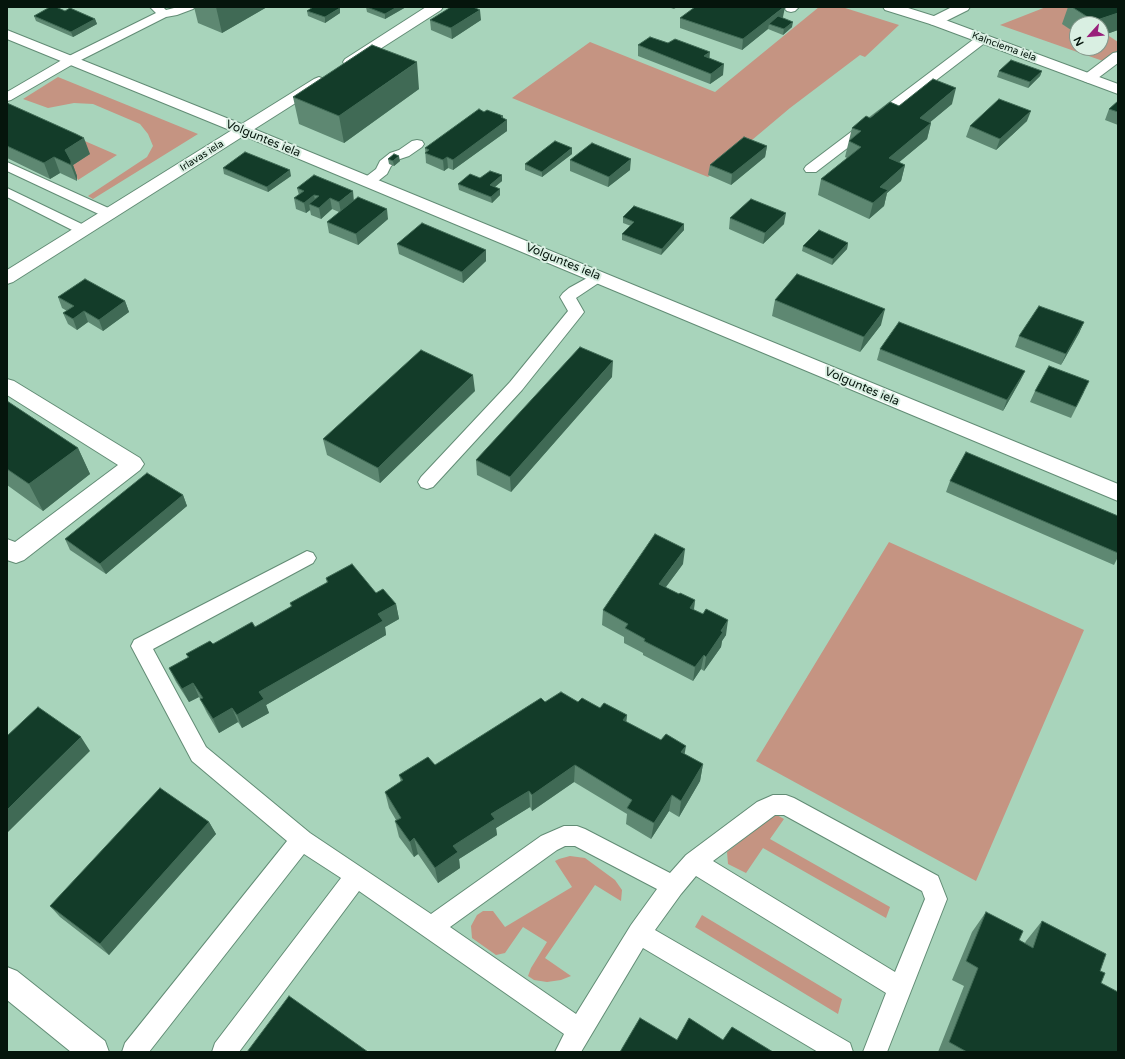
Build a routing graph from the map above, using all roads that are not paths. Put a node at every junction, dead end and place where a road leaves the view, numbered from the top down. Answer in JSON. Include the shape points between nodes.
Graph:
{"nodes":[{"id":1,"x":189,"y":7,"type":"edge"},
{"id":2,"x":436,"y":7,"type":"edge"},
{"id":3,"x":890,"y":7,"type":"edge"},
{"id":4,"x":963,"y":7,"type":"edge"},
{"id":5,"x":159,"y":10,"type":"edge"},
{"id":6,"x":935,"y":21,"type":"junction"},
{"id":7,"x":7,"y":34,"type":"edge"},
{"id":8,"x":982,"y":39,"type":"junction"},
{"id":9,"x":1118,"y":56,"type":"edge"},
{"id":10,"x":71,"y":60,"type":"junction"},
{"id":11,"x":1089,"y":78,"type":"junction"},
{"id":12,"x":1118,"y":89,"type":"edge"},
{"id":13,"x":7,"y":97,"type":"edge"},
{"id":14,"x":244,"y":130,"type":"junction"},
{"id":15,"x":417,"y":144,"type":"dead end"},
{"id":16,"x":7,"y":166,"type":"edge"},
{"id":17,"x":811,"y":169,"type":"dead end"},
{"id":18,"x":368,"y":182,"type":"junction"},
{"id":19,"x":7,"y":192,"type":"edge"},
{"id":20,"x":110,"y":214,"type":"junction"},
{"id":21,"x":84,"y":230,"type":"junction"},
{"id":22,"x":598,"y":277,"type":"junction"},
{"id":23,"x":7,"y":278,"type":"edge"},
{"id":24,"x":7,"y":386,"type":"edge"},
{"id":25,"x":427,"y":482,"type":"dead end"},
{"id":26,"x":1118,"y":493,"type":"edge"},
{"id":27,"x":7,"y":548,"type":"edge"},
{"id":28,"x":307,"y":558,"type":"dead end"},
{"id":29,"x":302,"y":840,"type":"junction"},
{"id":30,"x":694,"y":862,"type":"junction"},
{"id":31,"x":357,"y":876,"type":"junction"},
{"id":32,"x":673,"y":886,"type":"junction"},
{"id":33,"x":431,"y":927,"type":"junction"},
{"id":34,"x":639,"y":933,"type":"junction"},
{"id":35,"x":7,"y":981,"type":"edge"},
{"id":36,"x":900,"y":988,"type":"junction"},
{"id":37,"x":580,"y":1030,"type":"junction"},
{"id":38,"x":94,"y":1052,"type":"edge"},
{"id":39,"x":134,"y":1052,"type":"edge"},
{"id":40,"x":224,"y":1052,"type":"edge"},
{"id":41,"x":567,"y":1052,"type":"edge"},
{"id":42,"x":841,"y":1052,"type":"edge"},
{"id":43,"x":875,"y":1052,"type":"edge"}],
"edges":[{"from":1,"to":5,"type":"lane","via":[[174,13]]},
{"from":2,"to":14,"type":"street","name":"Irlavas iela"},
{"from":3,"to":6,"type":"street","name":"Kalnciema iela"},
{"from":4,"to":6,"type":"street"},
{"from":5,"to":10,"type":"lane"},
{"from":6,"to":8,"type":"street","name":"Kalnciema iela"},
{"from":7,"to":10,"type":"street","name":"Volguntes iela"},
{"from":8,"to":11,"type":"street","name":"Kalnciema iela"},
{"from":8,"to":17,"type":"lane"},
{"from":9,"to":11,"type":"street"},
{"from":10,"to":13,"type":"lane"},
{"from":10,"to":14,"type":"street","name":"Volguntes iela"},
{"from":11,"to":12,"type":"street","name":"Kalnciema iela"},
{"from":14,"to":18,"type":"street","name":"Volguntes iela"},
{"from":14,"to":20,"type":"street","name":"Irlavas iela"},
{"from":15,"to":18,"type":"lane","via":[[395,156]]},
{"from":16,"to":20,"type":"lane"},
{"from":18,"to":22,"type":"street","name":"Volguntes iela"},
{"from":19,"to":21,"type":"lane"},
{"from":20,"to":21,"type":"street","name":"Irlavas iela"},
{"from":21,"to":23,"type":"street","name":"Irlavas iela"},
{"from":22,"to":25,"type":"lane","via":[[568,297],[576,312],[516,386]]},
{"from":22,"to":26,"type":"street","name":"Volguntes iela"},
{"from":24,"to":27,"type":"street","via":[[133,464],[16,554]]},
{"from":28,"to":29,"type":"lane","via":[[141,646],[199,754]]},
{"from":29,"to":31,"type":"lane"},
{"from":29,"to":39,"type":"lane"},
{"from":30,"to":32,"type":"lane"},
{"from":30,"to":36,"type":"lane"},
{"from":30,"to":36,"type":"lane","via":[[765,809],[773,805],[786,805],[930,884],[936,899]]},
{"from":31,"to":33,"type":"lane"},
{"from":31,"to":40,"type":"lane"},
{"from":32,"to":33,"type":"lane","via":[[577,836],[564,836],[549,843]]},
{"from":32,"to":34,"type":"lane"},
{"from":33,"to":37,"type":"lane"},
{"from":34,"to":37,"type":"lane"},
{"from":34,"to":42,"type":"lane"},
{"from":35,"to":38,"type":"street"},
{"from":36,"to":43,"type":"lane"},
{"from":37,"to":41,"type":"lane"}]}
